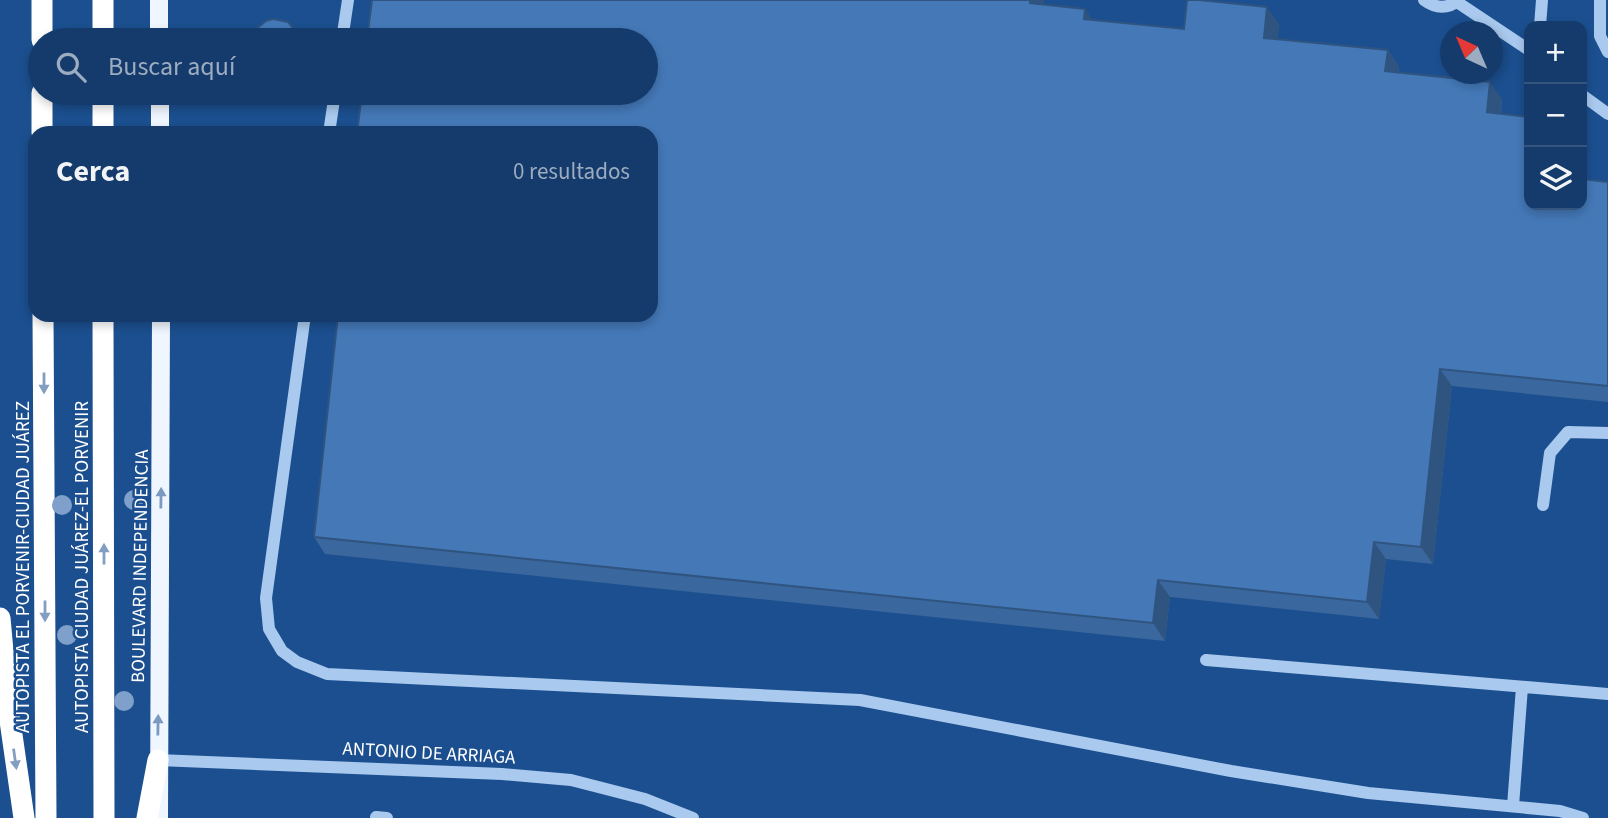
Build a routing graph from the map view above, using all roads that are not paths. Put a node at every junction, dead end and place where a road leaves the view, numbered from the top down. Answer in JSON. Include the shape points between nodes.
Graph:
{"nodes":[{"id":1,"x":42,"y":0,"type":"edge"},
{"id":2,"x":103,"y":0,"type":"edge"},
{"id":3,"x":159,"y":0,"type":"edge"},
{"id":4,"x":348,"y":0,"type":"edge"},
{"id":5,"x":1424,"y":0,"type":"edge"},
{"id":6,"x":1542,"y":0,"type":"edge"},
{"id":7,"x":1600,"y":0,"type":"edge"},
{"id":8,"x":1458,"y":1,"type":"edge"},
{"id":9,"x":1540,"y":21,"type":"edge"},
{"id":10,"x":42,"y":28,"type":"edge"},
{"id":11,"x":103,"y":28,"type":"edge"},
{"id":12,"x":159,"y":28,"type":"edge"},
{"id":13,"x":344,"y":28,"type":"edge"},
{"id":14,"x":1524,"y":47,"type":"edge"},
{"id":15,"x":1608,"y":52,"type":"edge"},
{"id":16,"x":1587,"y":99,"type":"edge"},
{"id":17,"x":42,"y":105,"type":"edge"},
{"id":18,"x":103,"y":105,"type":"edge"},
{"id":19,"x":160,"y":105,"type":"edge"},
{"id":20,"x":333,"y":105,"type":"edge"},
{"id":21,"x":1608,"y":114,"type":"edge"},
{"id":22,"x":42,"y":126,"type":"edge"},
{"id":23,"x":103,"y":126,"type":"edge"},
{"id":24,"x":160,"y":126,"type":"edge"},
{"id":25,"x":330,"y":126,"type":"edge"},
{"id":26,"x":43,"y":322,"type":"edge"},
{"id":27,"x":103,"y":322,"type":"edge"},
{"id":28,"x":161,"y":322,"type":"edge"},
{"id":29,"x":303,"y":322,"type":"edge"},
{"id":30,"x":1608,"y":433,"type":"edge"},
{"id":31,"x":1543,"y":505,"type":"dead end"},
{"id":32,"x":0,"y":618,"type":"edge"},
{"id":33,"x":1206,"y":660,"type":"dead end"},
{"id":34,"x":1522,"y":687,"type":"junction"},
{"id":35,"x":1608,"y":694,"type":"edge"},
{"id":36,"x":158,"y":760,"type":"junction"},
{"id":37,"x":1513,"y":806,"type":"junction"},
{"id":38,"x":1560,"y":814,"type":"edge"},
{"id":39,"x":24,"y":818,"type":"edge"},
{"id":40,"x":46,"y":818,"type":"edge"},
{"id":41,"x":104,"y":818,"type":"edge"},
{"id":42,"x":147,"y":818,"type":"edge"},
{"id":43,"x":159,"y":818,"type":"edge"},
{"id":44,"x":693,"y":818,"type":"edge"},
{"id":45,"x":1583,"y":818,"type":"edge"}],
"edges":[{"from":1,"to":10,"type":"highway"},
{"from":2,"to":11,"type":"highway"},
{"from":3,"to":12,"type":"main road"},
{"from":4,"to":13,"type":"street"},
{"from":5,"to":8,"type":"street","via":[[1436,7]]},
{"from":6,"to":9,"type":"street"},
{"from":7,"to":15,"type":"street","via":[[1601,36]]},
{"from":8,"to":14,"type":"street"},
{"from":16,"to":21,"type":"street"},
{"from":17,"to":22,"type":"highway"},
{"from":18,"to":23,"type":"highway"},
{"from":19,"to":24,"type":"main road"},
{"from":20,"to":25,"type":"street"},
{"from":26,"to":40,"type":"highway","name":"AUTOPISTA EL PORVENIR-CIUDAD JUÁREZ","one_way":true},
{"from":41,"to":27,"type":"highway","name":"AUTOPISTA CIUDAD JUÁREZ-EL PORVENIR","one_way":true},
{"from":36,"to":28,"type":"main road","name":"BOULEVARD INDEPENDENCIA","one_way":true},
{"from":29,"to":37,"type":"street","via":[[266,598],[269,629],[282,650],[297,662],[327,674],[860,700],[1231,771],[1355,791]]},
{"from":30,"to":31,"type":"street","via":[[1569,432],[1550,453]]},
{"from":32,"to":39,"type":"highway","one_way":true},
{"from":33,"to":34,"type":"street"},
{"from":34,"to":35,"type":"street"},
{"from":34,"to":37,"type":"street"},
{"from":36,"to":42,"type":"highway"},
{"from":36,"to":43,"type":"main road","name":"BOULEVARD INDEPENDENCIA"},
{"from":36,"to":44,"type":"street","name":"ANTONIO DE ARRIAGA","via":[[571,780],[645,799]]},
{"from":37,"to":38,"type":"street"},
{"from":38,"to":45,"type":"street"}]}
